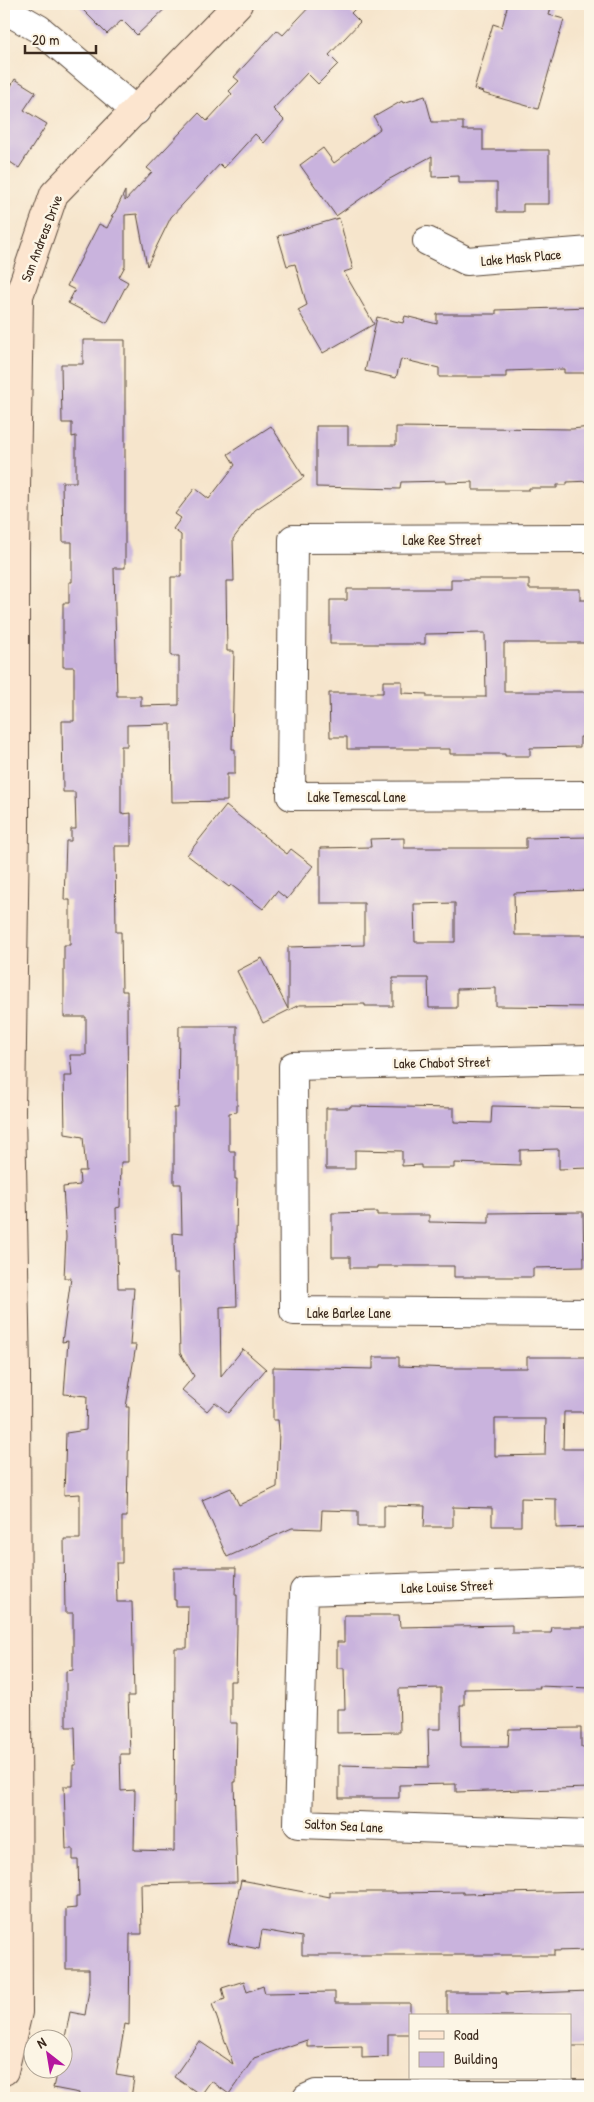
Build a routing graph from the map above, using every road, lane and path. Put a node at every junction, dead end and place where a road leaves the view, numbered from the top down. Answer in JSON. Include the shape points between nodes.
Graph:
{"nodes":[{"id":1,"x":238,"y":4,"type":"edge"},
{"id":2,"x":4,"y":9,"type":"edge"},
{"id":3,"x":136,"y":111,"type":"junction"},
{"id":4,"x":427,"y":241,"type":"dead end"},
{"id":5,"x":590,"y":251,"type":"edge"},
{"id":6,"x":11,"y":296,"type":"edge"},
{"id":7,"x":590,"y":538,"type":"edge"},
{"id":8,"x":293,"y":539,"type":"joint"},
{"id":9,"x":9,"y":550,"type":"edge"},
{"id":10,"x":590,"y":796,"type":"edge"},
{"id":11,"x":10,"y":829,"type":"edge"},
{"id":12,"x":590,"y":1059,"type":"edge"},
{"id":13,"x":294,"y":1066,"type":"joint"},
{"id":14,"x":7,"y":1112,"type":"edge"},
{"id":15,"x":590,"y":1312,"type":"edge"},
{"id":16,"x":10,"y":1372,"type":"edge"},
{"id":17,"x":590,"y":1582,"type":"edge"},
{"id":18,"x":304,"y":1591,"type":"joint"},
{"id":19,"x":590,"y":1834,"type":"edge"},
{"id":20,"x":4,"y":2071,"type":"edge"},
{"id":21,"x":590,"y":2094,"type":"edge"},
{"id":22,"x":306,"y":2098,"type":"edge"}],
"edges":[{"from":1,"to":3,"type":"street","name":"San Andreas Drive"},
{"from":2,"to":3,"type":"street","via":[[40,29]]},
{"from":3,"to":6,"type":"street","name":"San Andreas Drive","via":[[54,194]]},
{"from":4,"to":5,"type":"street","name":"Lake Mask Place","via":[[467,261]]},
{"from":6,"to":9,"type":"street","name":"San Andreas Drive"},
{"from":7,"to":8,"type":"street","name":"Lake Ree Street"},
{"from":8,"to":10,"type":"street","name":"Lake Temescal Lane","via":[[291,796]]},
{"from":9,"to":11,"type":"street","name":"San Andreas Drive"},
{"from":11,"to":14,"type":"street","name":"San Andreas Drive"},
{"from":12,"to":13,"type":"street","name":"Lake Chabot Street"},
{"from":13,"to":15,"type":"street","name":"Lake Barlee Lane","via":[[294,1311]]},
{"from":14,"to":16,"type":"street","name":"San Andreas Drive"},
{"from":16,"to":20,"type":"street","name":"San Andreas Drive","via":[[18,2012]]},
{"from":17,"to":18,"type":"street","name":"Lake Louise Street"},
{"from":18,"to":19,"type":"street","name":"Salton Sea Lane","via":[[298,1824]]},
{"from":21,"to":22,"type":"street","via":[[316,2094]]}]}
